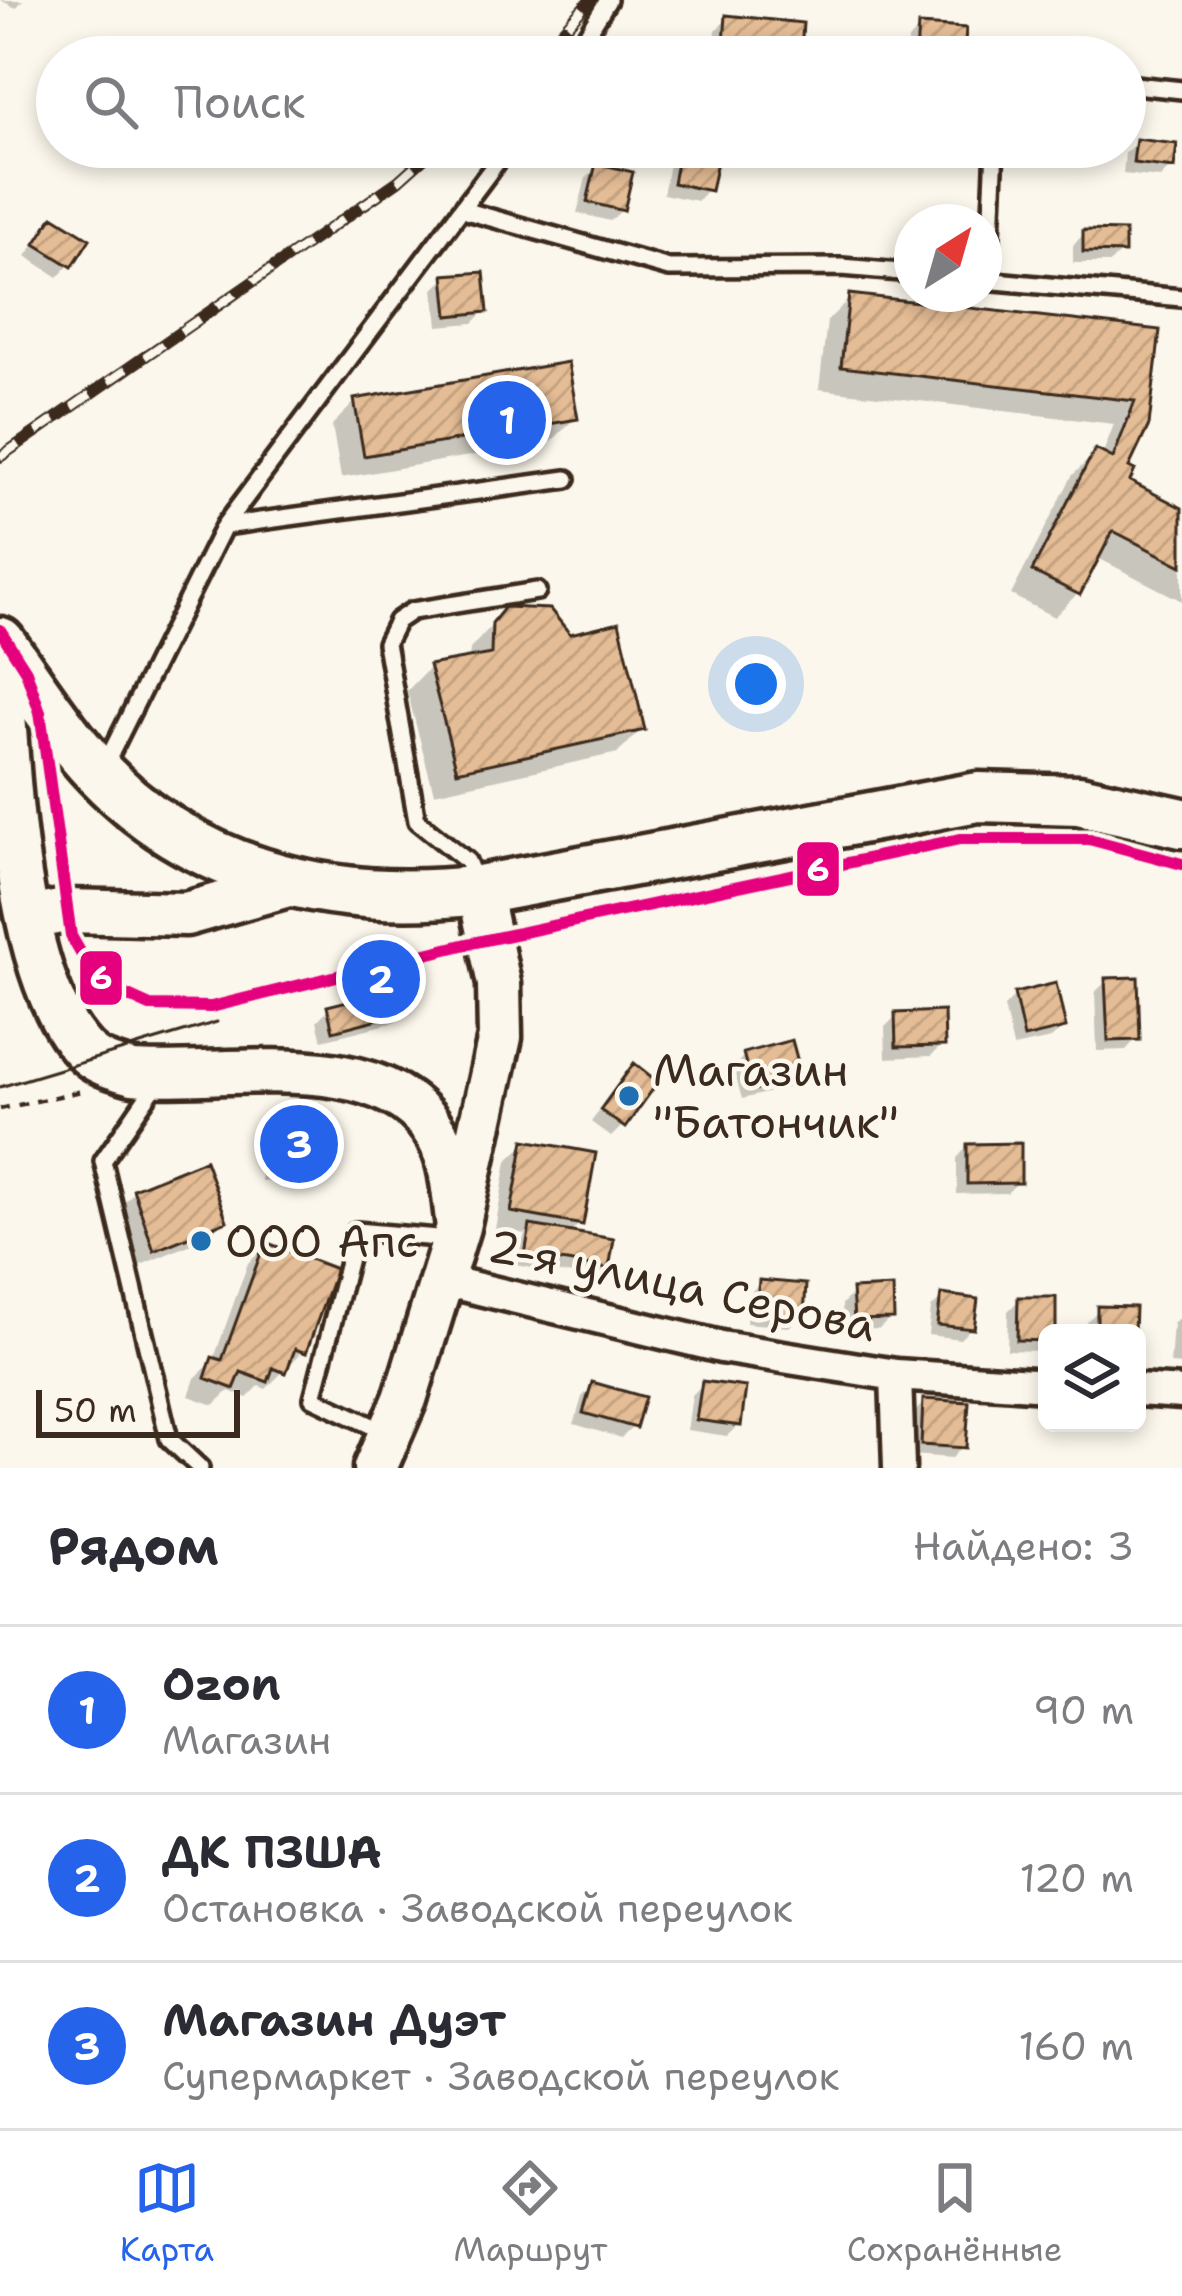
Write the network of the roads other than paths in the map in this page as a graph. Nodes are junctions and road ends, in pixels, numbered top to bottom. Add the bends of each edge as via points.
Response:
1 (608, 0) edge
2 (585, 36) edge
3 (1146, 86) edge
4 (1182, 90) edge
5 (493, 168) edge
6 (994, 168) edge
7 (992, 204) edge
8 (463, 210) junction
9 (894, 271) edge
10 (1002, 281) edge
11 (1182, 298) edge
12 (567, 478) dead end
13 (224, 526) junction
14 (537, 591) dead end
15 (0, 642) edge
16 (0, 660) edge
17 (100, 774) junction
18 (1182, 823) edge
19 (296, 883) junction
20 (479, 890) junction
21 (14, 919) edge
22 (162, 1075) junction
23 (456, 1233) junction
24 (442, 1280) junction
25 (896, 1375) junction
26 (1038, 1384) edge
27 (1146, 1391) edge
28 (1182, 1393) edge
29 (382, 1451) edge
30 (200, 1468) edge
31 (899, 1468) edge

1 - 2 lane
3 - 4 lane
5 - 8 lane
6 - 7 lane
8 - 9 lane via 669,268
8 - 13 lane
10 - 11 lane
12 - 13 lane
13 - 17 lane
14 - 20 lane via 412,611 386,643 417,821 467,861
15 - 17 main road
16 - 21 main road
17 - 19 main road via 188,843 238,868
18 - 20 main road via 1079,800 978,797
19 - 20 main road via 372,897
19 - 21 main road via 186,914 66,911
20 - 23 main road via 500,984 500,1037
21 - 22 main road via 81,1047 105,1065
22 - 23 main road via 338,1075 388,1091 433,1127 450,1166
22 - 30 lane via 103,1160 169,1438
23 - 24 main road
23 - 29 lane via 356,1231 313,1398
24 - 25 street, 2-я улица Серова via 721,1347
24 - 29 main road
25 - 26 street, 2-я улица Серова
25 - 31 street
27 - 28 street

